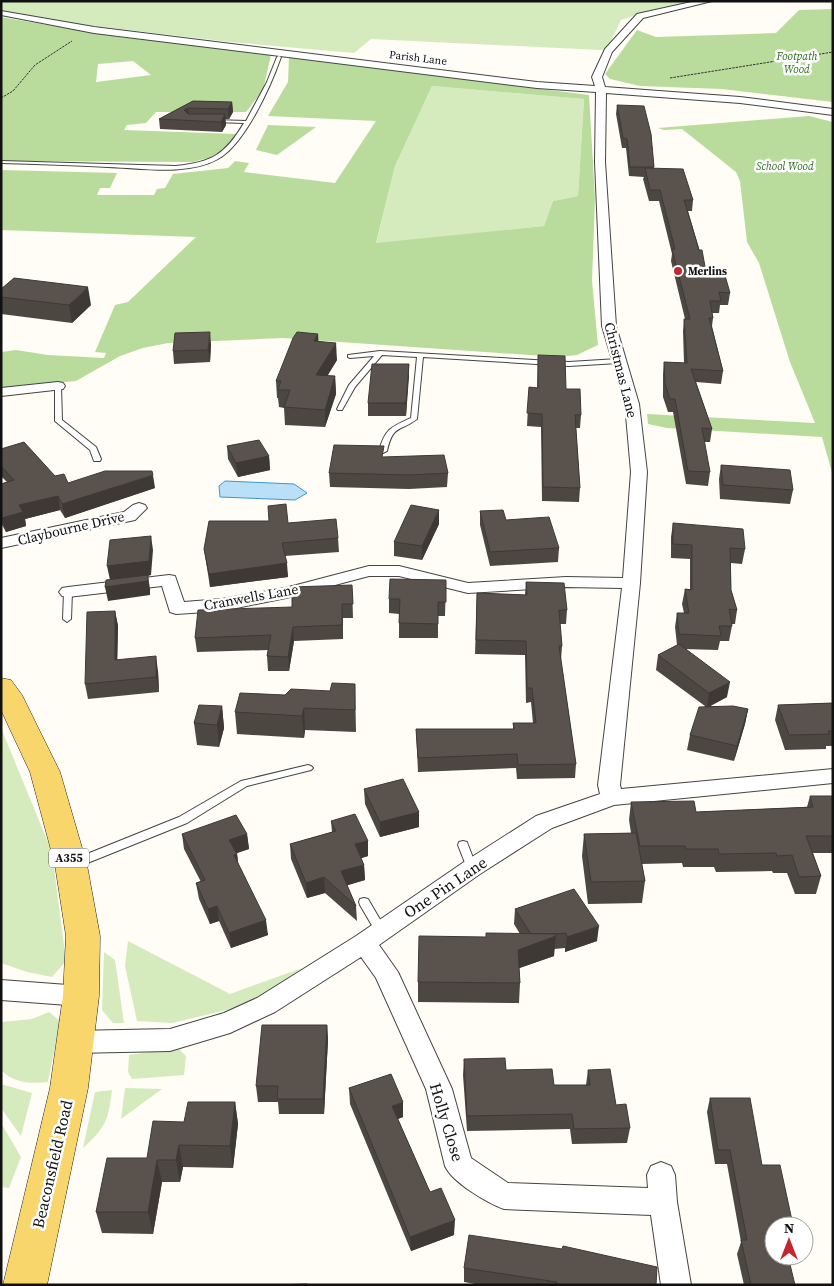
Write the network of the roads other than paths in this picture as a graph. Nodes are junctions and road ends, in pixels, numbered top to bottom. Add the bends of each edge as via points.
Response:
1 (708, 1) edge
2 (1, 13) edge
3 (279, 57) dead end
4 (600, 90) junction
5 (833, 112) edge
6 (208, 121) edge
7 (247, 122) junction
8 (1, 162) edge
9 (380, 353) junction
10 (420, 355) junction
11 (350, 356) dead end
12 (618, 361) junction
13 (58, 386) joint
14 (1, 392) edge
15 (340, 408) dead end
16 (384, 451) edge
17 (97, 460) dead end
18 (139, 508) dead end
19 (1, 544) edge
20 (632, 583) junction
21 (68, 592) joint
22 (67, 619) dead end
23 (1, 687) edge
24 (308, 768) dead end
25 (833, 776) edge
26 (612, 798) junction
27 (463, 845) dead end
28 (71, 865) junction
29 (472, 868) junction
30 (364, 902) dead end
31 (373, 937) junction
32 (1, 990) edge
33 (80, 996) junction
34 (74, 1042) junction
35 (25, 1285) edge
36 (676, 1285) edge

1 - 4 street, Christmas Lane via 640,16 608,51 597,77
2 - 4 street, Parish Lane via 94,30 527,84
3 - 7 lane via 274,74
4 - 5 street, Parish Lane via 740,100
4 - 12 street, Christmas Lane via 600,162 609,326
6 - 7 lane
7 - 8 lane via 227,151 216,159 194,164 166,167
9 - 10 lane
9 - 11 lane
9 - 15 lane via 344,397
10 - 12 lane via 569,364
10 - 16 lane via 414,419 390,430
12 - 20 street, Christmas Lane via 632,404 639,472
13 - 14 street
13 - 17 lane via 59,421 93,449
18 - 19 street, Claybourne Drive via 128,516
20 - 21 street, Cranwells Lane via 566,582 468,588 399,571 369,571 286,593 222,605 176,608 169,580
20 - 26 street, Christmas Lane via 609,785
21 - 22 lane
23 - 28 main road, A355 via 12,702 45,772
24 - 28 lane via 244,783 183,820
25 - 26 street, One Pin Lane
26 - 29 street, One Pin Lane via 544,822
27 - 29 lane
28 - 33 main road, A355 via 83,936
29 - 31 street, One Pin Lane
30 - 31 lane
31 - 34 street, One Pin Lane via 266,1004 230,1022 170,1040
31 - 36 street, Holly Close via 439,1089 459,1166 504,1196 662,1189
32 - 33 street
33 - 34 main road, A355
34 - 35 main road, Beaconsfield Road / A355 via 69,1088

